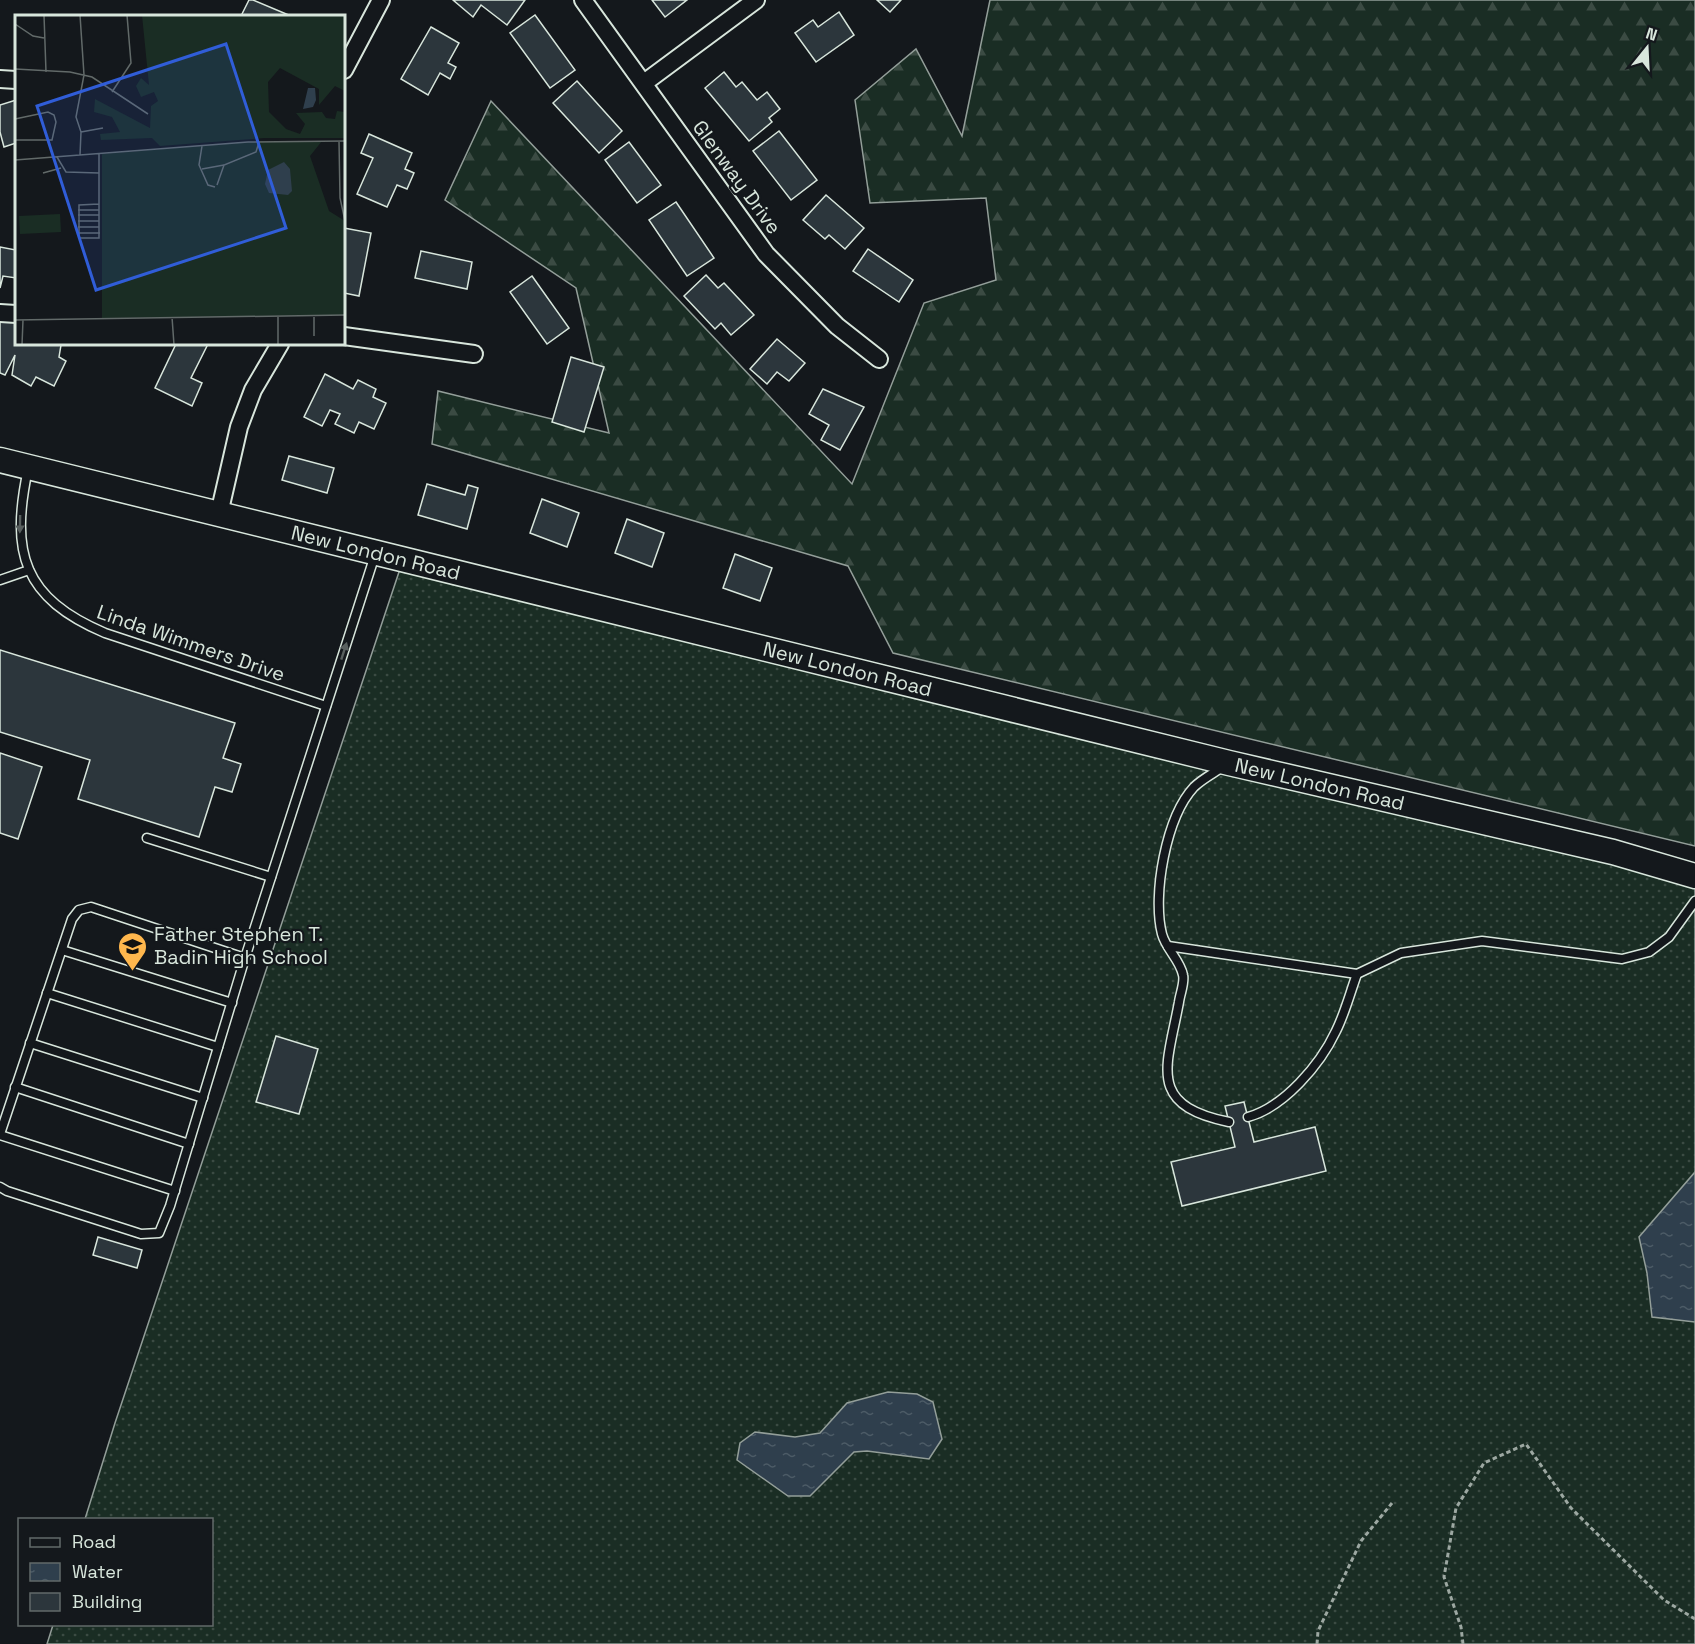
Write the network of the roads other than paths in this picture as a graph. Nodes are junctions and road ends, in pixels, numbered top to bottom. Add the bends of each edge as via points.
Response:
1 (381, 0) edge
2 (583, 0) edge
3 (756, 0) edge
4 (345, 68) edge
5 (0, 79) edge
6 (15, 80) edge
7 (644, 83) junction
8 (0, 313) edge
9 (15, 314) edge
10 (345, 336) edge
11 (279, 345) edge
12 (474, 354) dead end
13 (879, 359) dead end
14 (0, 460) edge
15 (29, 467) junction
16 (219, 514) junction
17 (375, 553) junction
18 (28, 570) junction
19 (0, 580) edge
20 (326, 706) junction
21 (1229, 763) junction
22 (147, 838) dead end
23 (1695, 876) edge
24 (271, 878) junction
25 (1695, 901) edge
26 (1168, 946) junction
27 (62, 950) junction
28 (245, 958) junction
29 (1357, 974) junction
30 (47, 993) junction
31 (232, 1004) junction
32 (30, 1043) junction
33 (218, 1047) junction
34 (15, 1087) junction
35 (203, 1098) junction
36 (1248, 1117) dead end
37 (1229, 1122) dead end
38 (0, 1134) edge
39 (189, 1144) junction
40 (0, 1187) edge
41 (175, 1191) junction

1 - 4 street
2 - 7 street, Glenway Drive
3 - 7 street
5 - 6 street
7 - 13 street, Glenway Drive via 766,254 837,326
8 - 9 street
10 - 12 street
11 - 16 street via 253,390 239,427
14 - 15 street, New London Road
15 - 16 street, New London Road
15 -> 18 lane, Linda Wimmers Drive via 20,505 20,535
16 - 17 street, New London Road
20 -> 17 lane
17 - 21 street, New London Road
18 - 19 lane
18 - 20 lane, Linda Wimmers Drive via 37,587 82,623
20 - 24 lane
21 - 23 street, New London Road via 1549,837
21 - 26 lane via 1195,786 1178,808 1167,846 1158,905 1162,936
22 - 24 lane
24 - 28 lane
25 - 29 lane via 1669,937 1649,952 1622,959 1482,941 1401,953
26 - 29 lane
26 - 37 lane via 1184,976 1165,1074 1171,1094 1202,1116
27 - 28 lane via 72,919 80,910 91,908
27 - 30 lane
27 - 31 lane
28 - 31 lane
29 - 36 lane via 1336,1032 1308,1072 1290,1093 1263,1113
30 - 32 lane
30 - 33 lane
31 - 33 lane
32 - 34 lane
32 - 35 lane
33 - 35 lane
34 - 38 lane
34 - 39 lane
35 - 39 lane
38 - 41 lane
39 - 41 lane
40 - 41 lane via 141,1234 159,1233

